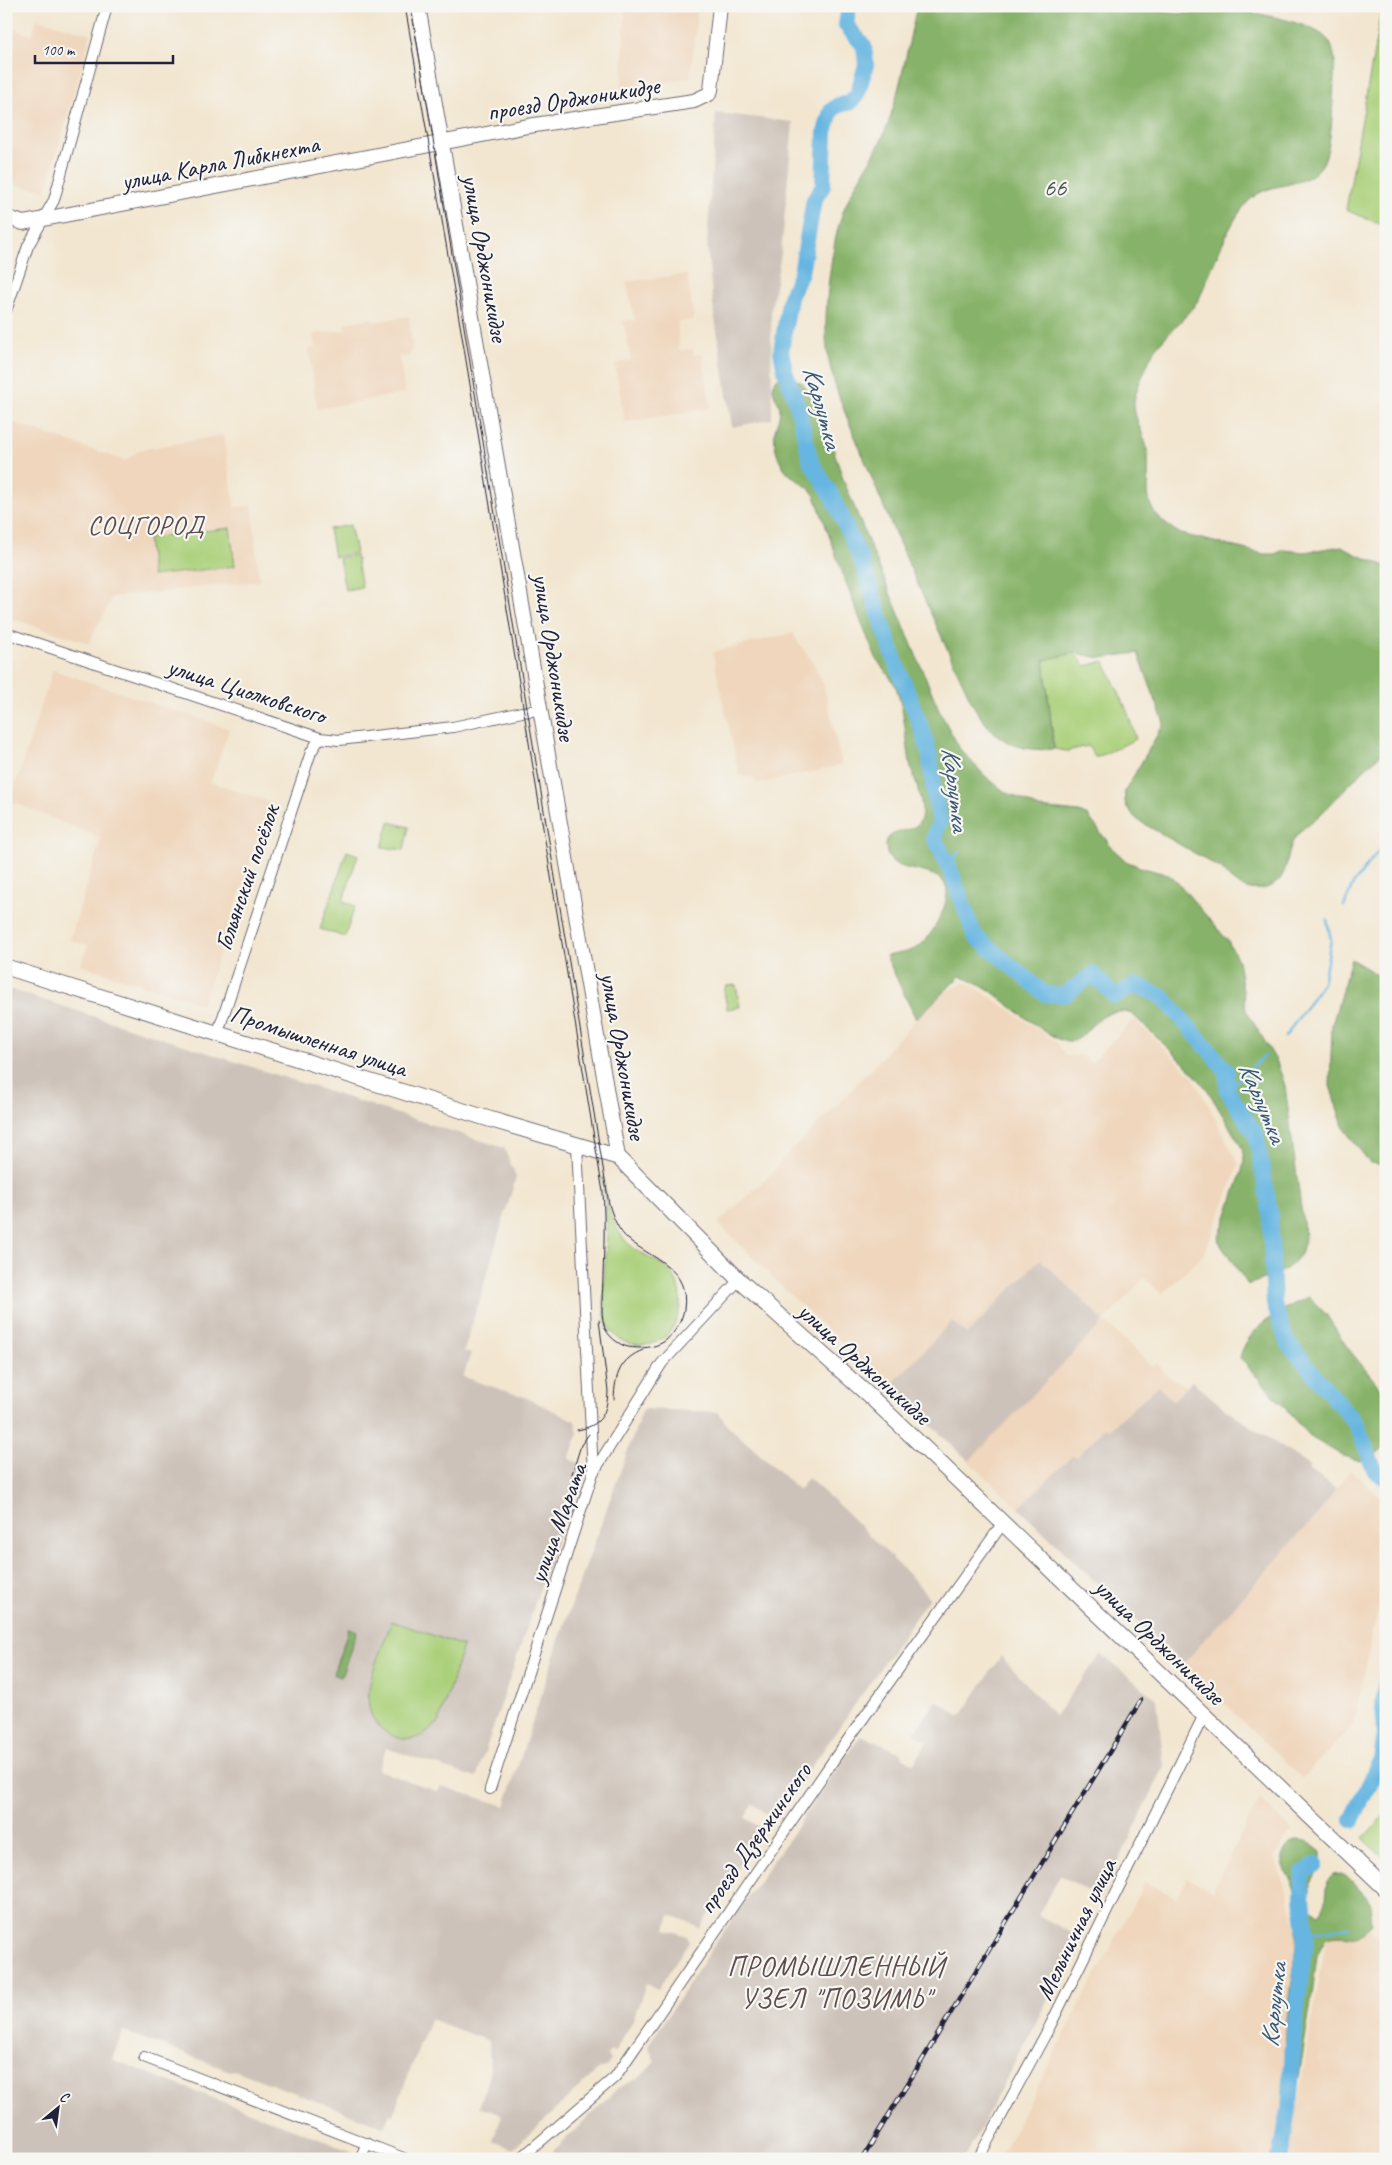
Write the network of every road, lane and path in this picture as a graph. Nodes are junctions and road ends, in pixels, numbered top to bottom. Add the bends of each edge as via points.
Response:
1 (107, 6) edge
2 (418, 6) edge
3 (720, 6) edge
4 (442, 143) junction
5 (6, 217) edge
6 (43, 219) junction
7 (6, 311) edge
8 (6, 633) edge
9 (539, 710) junction
10 (320, 738) junction
11 (6, 966) edge
12 (218, 1032) junction
13 (577, 1144) junction
14 (618, 1157) junction
15 (739, 1280) junction
16 (593, 1473) junction
17 (1003, 1523) junction
18 (1204, 1715) junction
19 (490, 1789) dead end
20 (1386, 1889) edge
21 (144, 2057) dead end
22 (367, 2143) junction
23 (360, 2159) edge
24 (406, 2159) edge
25 (520, 2159) edge
26 (978, 2159) edge

1 - 6 street via 54,200
2 - 4 main road, улица Орджоникидзе
3 - 4 main road, проезд Орджоникидзе via 709,94 694,101 528,126
4 - 6 main road, улица Карла Либкнехта
4 - 9 main road, улица Орджоникидзе
5 - 6 main road, улица Карла Либкнехта via 23,223
6 - 7 street via 28,246
8 - 10 street, улица Циолковского
9 - 10 street, улица Циолковского via 453,727 339,740
9 - 14 main road, улица Орджоникидзе
10 - 12 street, Гольянский посёлок via 311,752
11 - 12 main road, Промышленная улица
12 - 13 main road, Промышленная улица
13 - 14 main road, Промышленная улица
13 - 16 street
14 - 15 main road, улица Орджоникидзе
15 - 16 street, улица Марата via 662,1363
15 - 17 main road, улица Орджоникидзе via 874,1400
16 - 19 street, улица Марата
17 - 18 main road, улица Орджоникидзе
17 - 25 street, проезд Дзержинского via 837,1754 615,2077
18 - 20 main road, улица Орджоникидзе
18 - 26 street, Мельничная улица via 1050,2026
21 - 22 street
22 - 23 street
22 - 24 street

